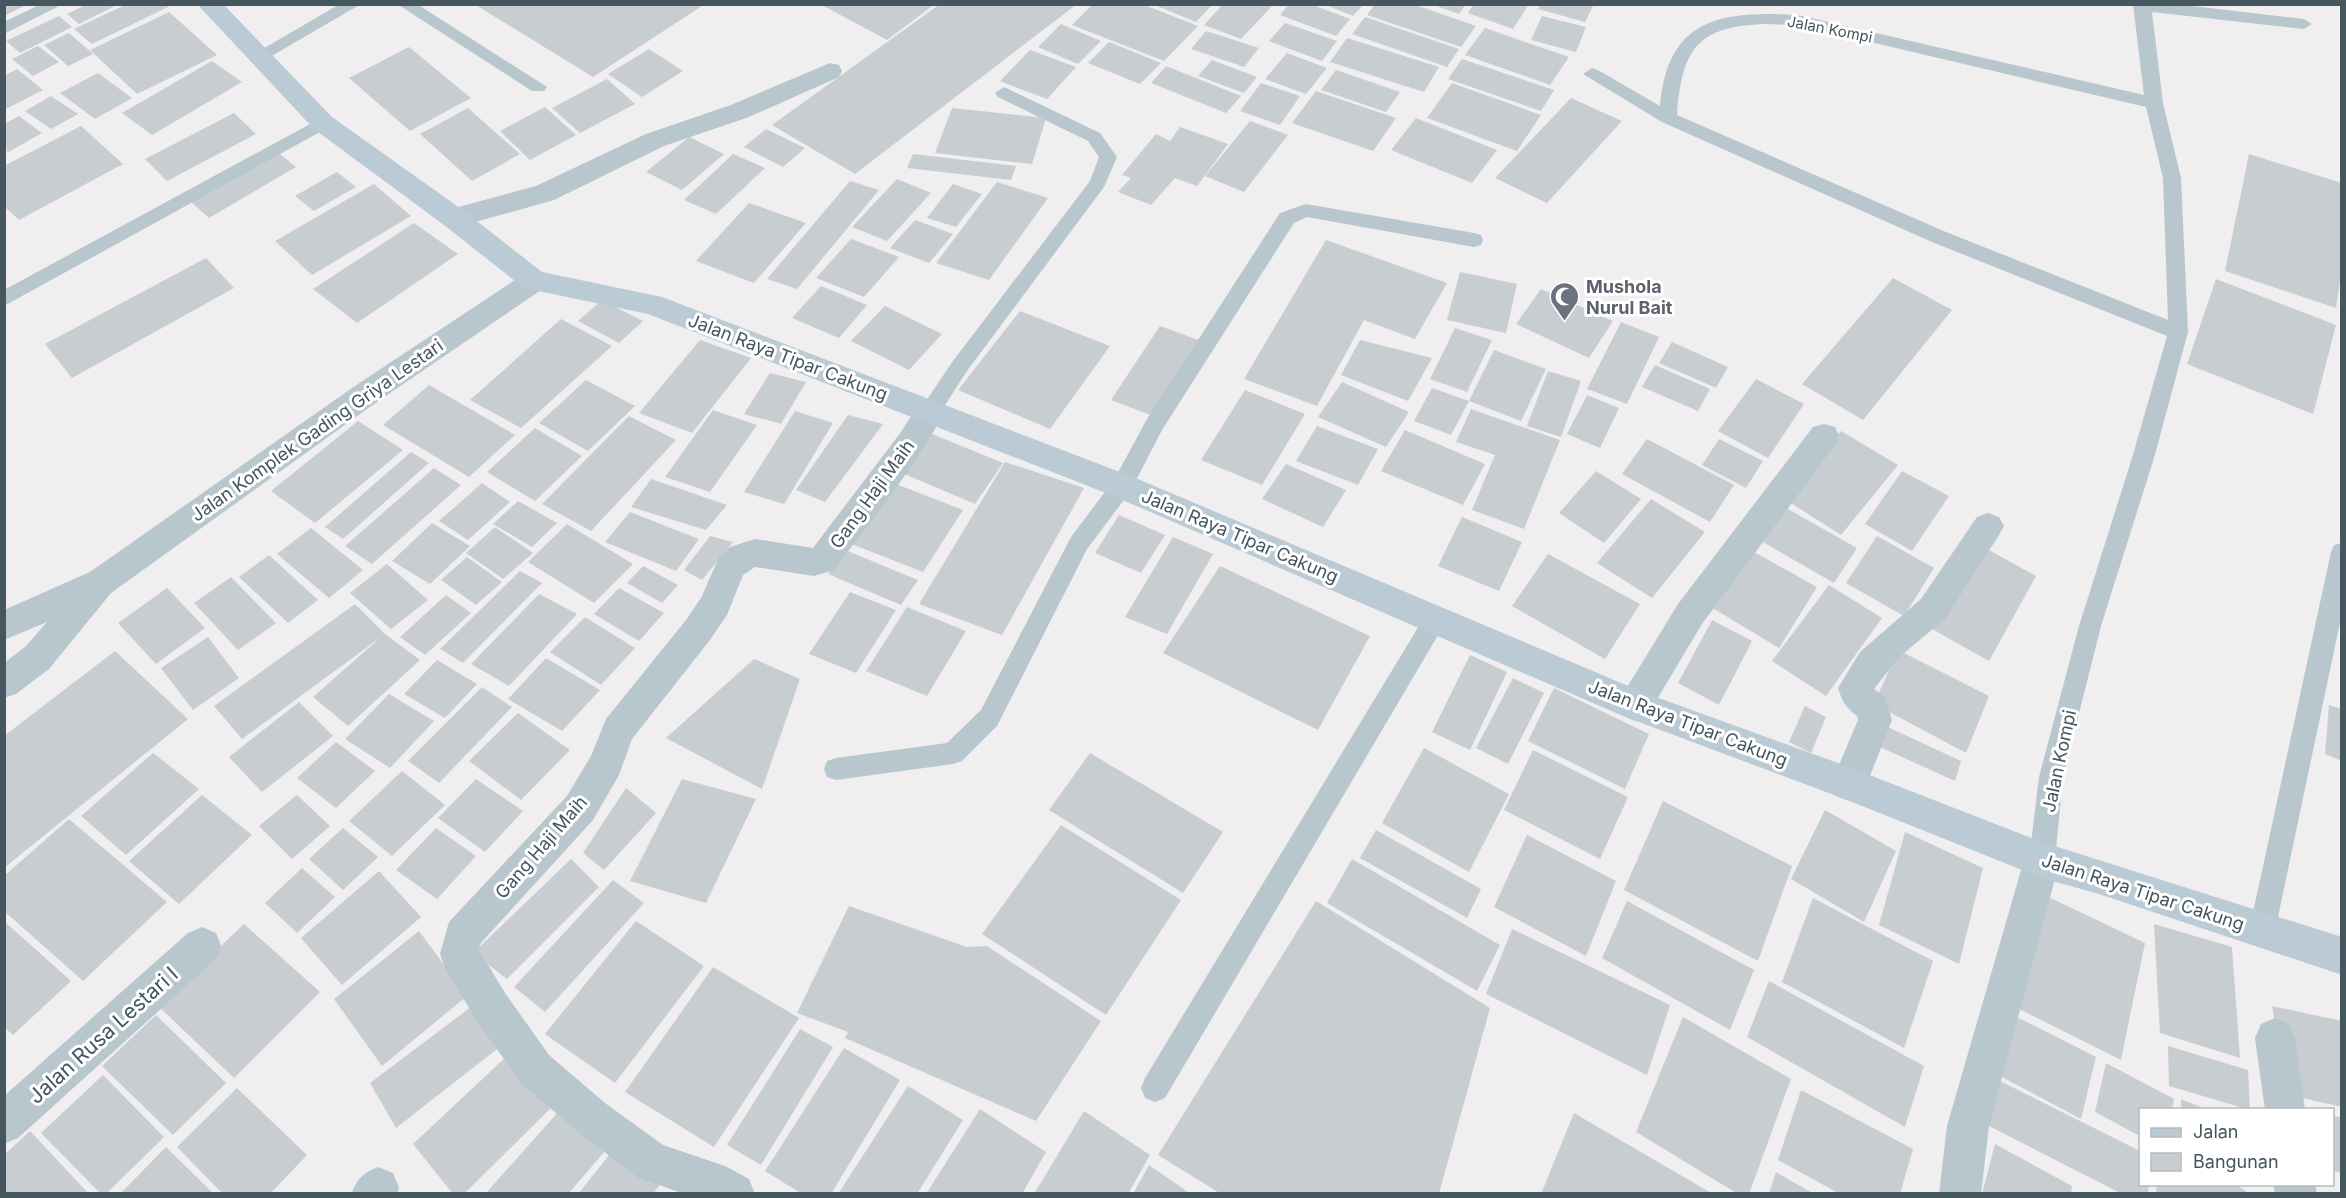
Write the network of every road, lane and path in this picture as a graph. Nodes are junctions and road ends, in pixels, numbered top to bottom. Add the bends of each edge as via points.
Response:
1 (55, 4) edge
2 (209, 4) edge
3 (353, 4) edge
4 (405, 4) edge
5 (2142, 5) edge
6 (2304, 24) dead end
7 (4, 29) edge
8 (257, 57) junction
9 (830, 71) dead end
10 (1592, 74) dead end
11 (538, 87) dead end
12 (1004, 93) dead end
13 (2154, 103) junction
14 (1668, 118) junction
15 (323, 123) junction
16 (454, 218) junction
17 (1474, 240) dead end
18 (534, 281) junction
19 (4, 299) edge
20 (2178, 332) junction
21 (929, 413) junction
22 (1824, 436) dead end
23 (1122, 486) junction
24 (1988, 526) dead end
25 (2342, 552) edge
26 (102, 582) junction
27 (1436, 618) junction
28 (4, 626) edge
29 (2334, 636) edge
30 (4, 683) edge
31 (1635, 705) junction
32 (836, 769) dead end
33 (1849, 784) junction
34 (2042, 861) junction
35 (2262, 931) junction
36 (202, 946) dead end
37 (2342, 956) edge
38 (2275, 1038) dead end
39 (1155, 1088) dead end
40 (2285, 1108) edge
41 (4, 1124) edge
42 (734, 1194) edge
43 (1960, 1194) edge

1 - 7 lane
2 - 8 street, Jalan Raya Tipar Cakung
3 - 8 lane
4 - 11 lane
5 - 6 lane
5 - 13 lane
8 - 15 street, Jalan Raya Tipar Cakung
9 - 16 street via 740,111 655,140 545,193
10 - 14 lane
12 - 21 lane via 1094,137 1107,157 1098,183
13 - 14 lane, Jalan Kompi via 1798,20 1753,18 1717,25 1681,54 1672,78
13 - 20 lane, Jalan Kompi via 2172,178
14 - 20 lane via 1939,237
15 - 16 street, Jalan Raya Tipar Cakung
15 - 19 lane
16 - 18 street, Jalan Raya Tipar Cakung
17 - 23 lane via 1306,210 1287,218 1154,425
18 - 21 street, Jalan Raya Tipar Cakung via 652,304
18 - 26 street, Jalan Komplek Gading Griya Lestari via 363,396
20 - 34 lane, Jalan Kompi via 2090,626 2054,765
21 - 23 street, Jalan Raya Tipar Cakung
21 - 42 street, Gang Haji Maih via 824,560 755,553 741,557 730,567 715,605 698,630 618,730 606,763 580,808 462,935 459,954 535,1069 651,1162 710,1181
22 - 31 street via 1690,614
23 - 27 street, Jalan Raya Tipar Cakung
23 - 32 lane via 1079,543 989,718 953,753
24 - 33 street via 1933,609 1886,648 1856,688 1858,697 1873,708 1875,720
25 - 29 lane
26 - 28 street, Jalan Komplek Gading Griya Lestari
26 - 30 street, Jalan Komplek Gading Griya Lestari via 37,658
27 - 31 street, Jalan Raya Tipar Cakung
27 - 39 lane
29 - 35 lane
31 - 33 street, Jalan Raya Tipar Cakung
33 - 34 street, Jalan Raya Tipar Cakung
34 - 35 street, Jalan Raya Tipar Cakung
34 - 43 street, Jalan Kompi via 1968,1126
35 - 37 street, Jalan Raya Tipar Cakung
36 - 41 street, Jalan Rusa Lestari I
38 - 40 street

